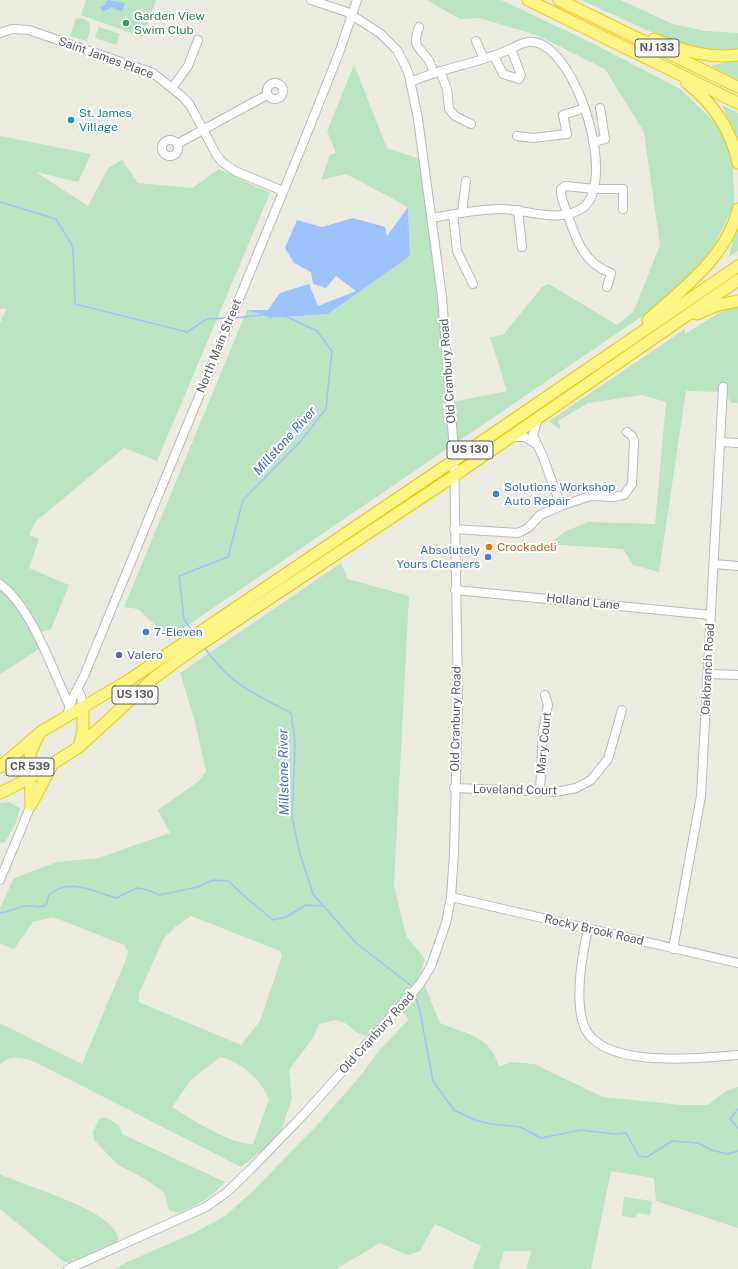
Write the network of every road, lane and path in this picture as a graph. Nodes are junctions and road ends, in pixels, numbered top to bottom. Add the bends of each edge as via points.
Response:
1 (311, 0) edge
2 (357, 0) edge
3 (528, 0) edge
4 (559, 0) edge
5 (577, 8) junction
6 (352, 15) junction
7 (419, 27) dead end
8 (0, 33) edge
9 (198, 40) dead end
10 (476, 41) dead end
11 (511, 49) junction
12 (738, 55) edge
13 (494, 56) junction
14 (484, 60) junction
15 (436, 72) junction
16 (674, 72) junction
17 (411, 82) junction
18 (738, 87) edge
19 (172, 88) junction
20 (267, 95) dead end
21 (738, 102) edge
22 (585, 108) junction
23 (600, 108) dead end
24 (471, 124) dead end
25 (203, 130) junction
26 (517, 136) dead end
27 (593, 142) junction
28 (177, 144) dead end
29 (738, 163) edge
30 (466, 181) dead end
31 (595, 189) junction
32 (284, 191) junction
33 (623, 209) dead end
34 (738, 209) edge
35 (518, 210) junction
36 (462, 213) junction
37 (453, 214) junction
38 (568, 214) junction
39 (432, 218) junction
40 (522, 247) dead end
41 (738, 266) edge
42 (738, 280) edge
43 (473, 284) dead end
44 (607, 287) dead end
45 (738, 301) edge
46 (669, 327) junction
47 (614, 351) junction
48 (724, 387) dead end
49 (538, 417) junction
50 (627, 432) dead end
51 (508, 438) junction
52 (721, 442) junction
53 (738, 443) edge
54 (536, 445) junction
55 (454, 461) junction
56 (454, 476) junction
57 (561, 506) junction
58 (454, 529) junction
59 (714, 564) junction
60 (738, 566) edge
61 (0, 584) edge
62 (456, 590) junction
63 (711, 615) junction
64 (204, 636) junction
65 (192, 643) junction
66 (708, 674) junction
67 (738, 675) edge
68 (61, 688) junction
69 (78, 691) junction
70 (545, 695) dead end
71 (83, 707) junction
72 (68, 710) junction
73 (622, 710) dead end
74 (83, 721) junction
75 (42, 731) junction
76 (79, 747) junction
77 (30, 753) junction
78 (0, 767) edge
79 (48, 767) junction
80 (30, 778) junction
81 (12, 788) junction
82 (454, 788) junction
83 (540, 791) junction
84 (0, 793) edge
85 (31, 800) junction
86 (0, 880) edge
87 (451, 897) junction
88 (588, 929) junction
89 (674, 949) junction
90 (738, 964) edge
91 (738, 1055) edge
92 (68, 1269) edge

1 - 6 street, Old Cranbury Road
2 - 6 street, North Main Street
3 - 16 highway, NJ 133
4 - 5 highway, NJ 133
5 - 12 highway via 688,52 714,56
5 - 18 highway, NJ 133
6 - 17 street, Old Cranbury Road via 381,34 397,50 406,65
6 - 32 street, North Main Street
7 - 15 street via 416,44
8 - 19 street, Saint James Place via 12,29 29,30 148,70
9 - 19 street via 188,66
10 - 14 street
11 - 13 street
11 - 13 street via 521,75 519,79 503,74
11 - 22 street via 534,42 554,54 575,83
13 - 14 street
14 - 15 street
15 - 17 street
15 - 24 street via 447,89 449,109 455,116
16 - 21 highway, NJ 133
16 - 29 highway via 718,114 732,141
17 - 39 street, Old Cranbury Road
19 - 25 street, Saint James Place via 190,105
20 - 25 street
22 - 26 street via 563,115 567,134 533,138
22 - 27 street
23 - 27 street via 605,139
25 - 28 street
25 - 32 street, Saint James Place via 216,154 228,167
27 - 31 street via 597,159
30 - 36 street
31 - 33 street via 622,189
31 - 38 street via 587,204
31 - 38 street via 563,187 560,192
32 - 69 street, North Main Street
34 - 47 highway via 727,237 706,266
35 - 36 street via 487,209
35 - 38 street
35 - 40 street
36 - 37 street
37 - 39 street
37 - 43 street via 457,251
38 - 44 street via 582,252 594,264 610,273
39 - 55 street, Old Cranbury Road via 442,297
41 - 47 highway, US 130
42 - 46 highway, US 130
45 - 46 highway via 718,305
46 - 49 highway, US 130
47 - 55 highway, US 130
48 - 52 street, Oakbranch Road
49 - 51 highway, US 130
49 - 54 street via 533,435
50 - 57 street via 634,441 632,484 627,492 619,496 590,496
51 - 54 street via 525,437
51 - 56 highway, US 130
52 - 53 street
52 - 59 street, Oakbranch Road
54 - 57 street
55 - 56 street, Old Cranbury Road
55 - 64 highway, US 130
56 - 58 street, Old Cranbury Road
56 - 64 highway, US 130
57 - 58 street via 540,515 528,528 518,533
58 - 62 street, Old Cranbury Road
59 - 60 street
59 - 63 street, Oakbranch Road
61 - 68 street via 17,602 27,618
62 - 63 street, Holland Lane
62 - 82 street, Old Cranbury Road via 458,699
63 - 66 street, Oakbranch Road
64 - 65 highway, US 130
65 - 71 highway, US 130
65 - 76 highway, US 130
66 - 67 street
66 - 89 street, Oakbranch Road via 701,796
68 - 69 street
68 - 72 street
69 - 71 street
69 - 72 street, North Main Street
70 - 83 street, Mary Court via 548,705 543,731
71 - 72 highway, US 130
71 - 74 highway
72 - 74 highway
72 - 75 highway, US 130
73 - 83 street, Loveland Court via 608,759 591,780 565,791
74 - 76 highway
75 - 77 highway, CR 539
75 - 78 highway, US 130
76 - 79 highway, US 130
77 - 79 highway via 33,763
77 - 80 highway, CR 539
79 - 80 highway, US 130
79 - 85 highway, CR 539
80 - 81 highway, US 130
80 - 85 highway, CR 539
81 - 84 highway, US 130
81 - 85 highway via 26,789
82 - 83 street, Loveland Court
82 - 87 street, Old Cranbury Road
85 - 86 street, CR 539
87 - 88 street, Rocky Brook Road
87 - 92 street, Old Cranbury Road via 441,937 427,974 420,984 306,1112 228,1192 206,1207
88 - 89 street, Rocky Brook Road
88 - 91 street via 581,969 581,1003 584,1025 597,1044 610,1050 657,1058 689,1059
89 - 90 street, Rocky Brook Road

